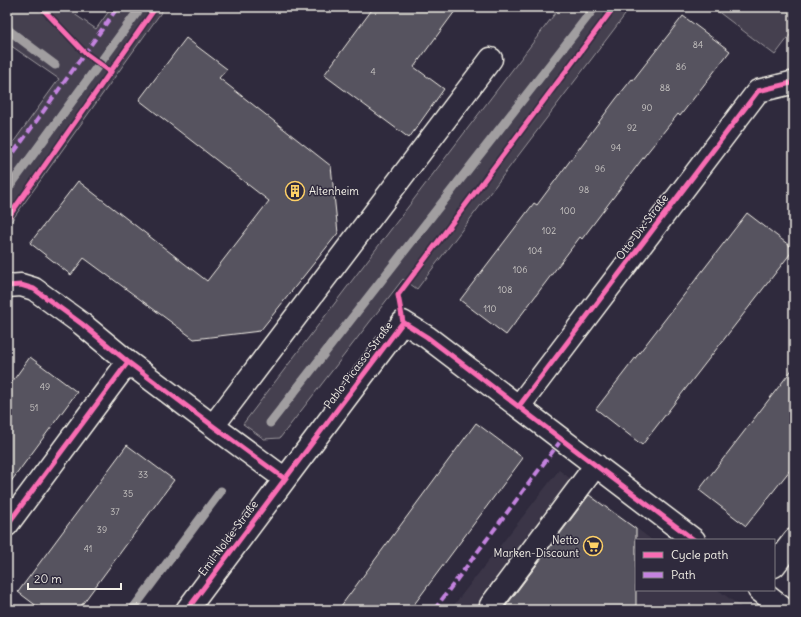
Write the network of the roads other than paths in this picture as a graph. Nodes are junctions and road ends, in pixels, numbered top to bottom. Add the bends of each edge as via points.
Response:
1 (492, 59) dead end
2 (794, 85) edge
3 (7, 286) edge
4 (128, 362) junction
5 (518, 406) junction
6 (213, 426) junction
7 (596, 465) junction
8 (285, 479) junction
9 (7, 525) edge
10 (693, 539) edge
11 (794, 540) edge
12 (775, 565) edge
13 (761, 591) edge
14 (491, 605) dead end
15 (187, 610) edge
16 (785, 610) edge

1 - 6 street
2 - 5 street, Otto-Dix-Straße via 791,83 758,91
3 - 4 street via 21,285 34,289
4 - 6 street
4 - 9 street
5 - 7 street, Pablo-Picasso-Straße
5 - 8 street, Pablo-Picasso-Straße via 427,337 403,322
6 - 8 street
7 - 10 street, Pablo-Picasso-Straße
7 - 14 street
8 - 15 street, Emil-Nolde-Straße
11 - 12 street
13 - 16 street

